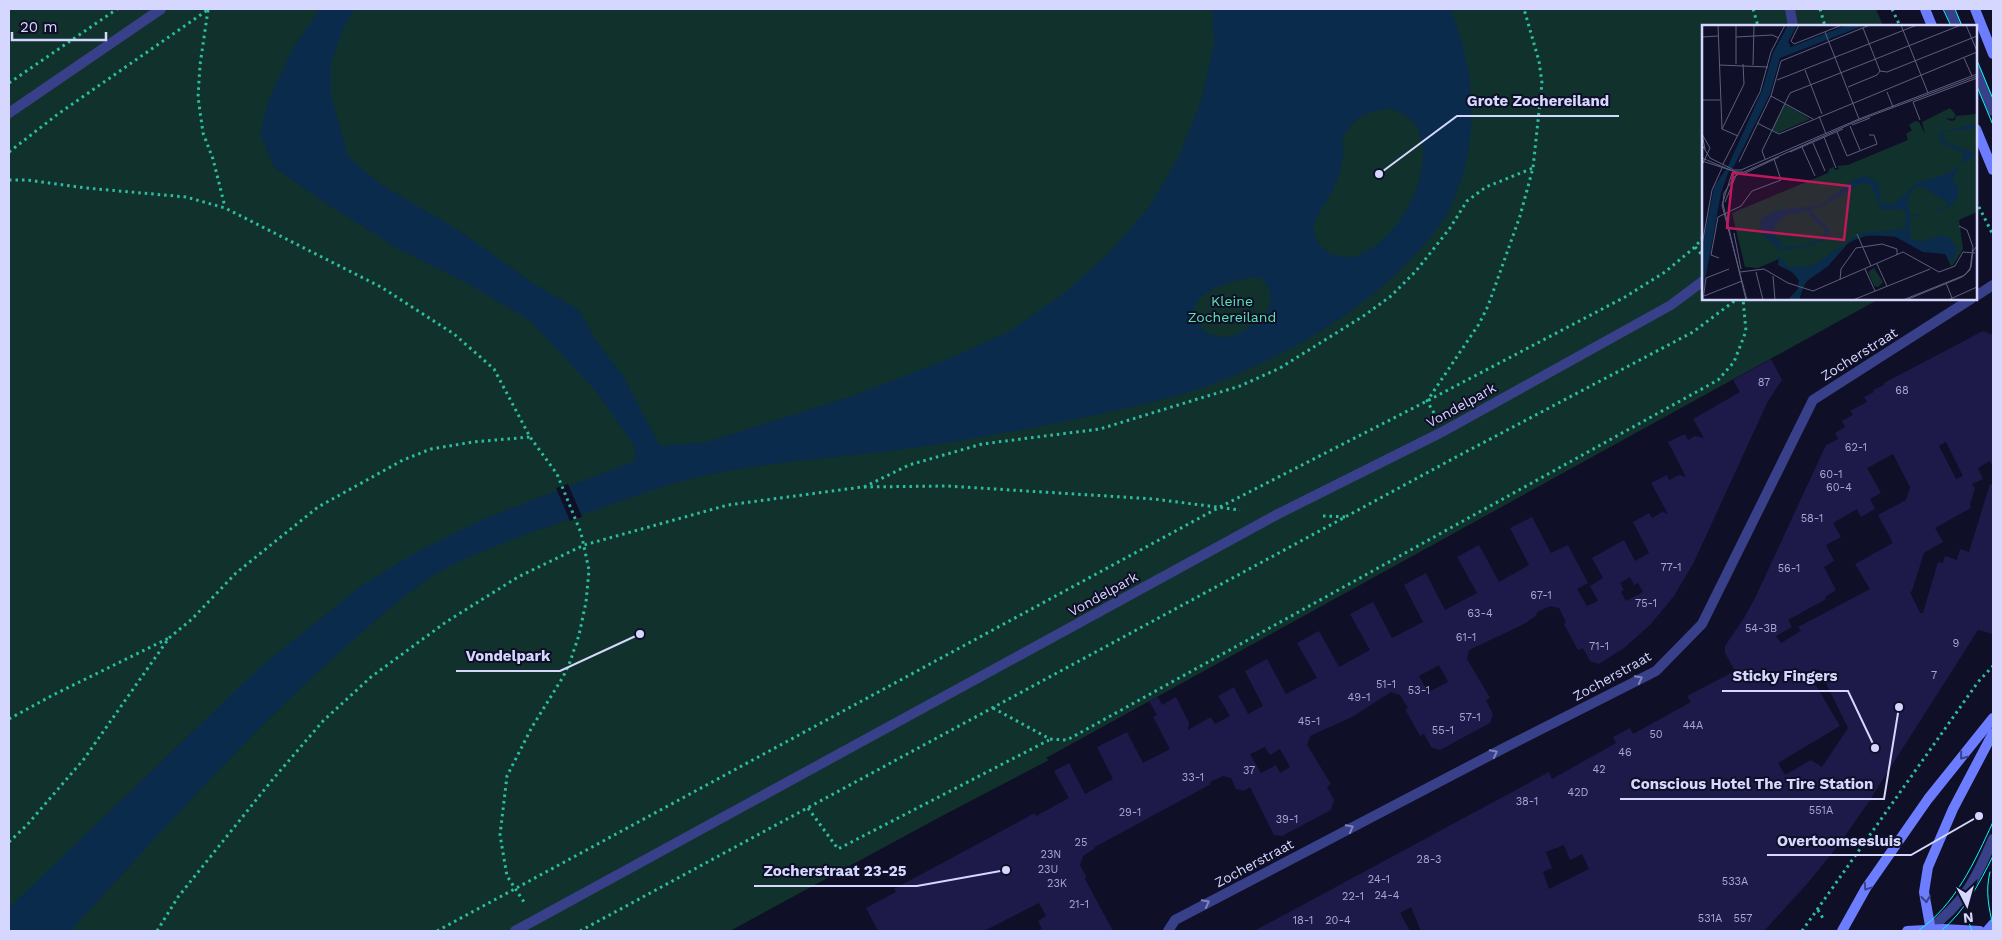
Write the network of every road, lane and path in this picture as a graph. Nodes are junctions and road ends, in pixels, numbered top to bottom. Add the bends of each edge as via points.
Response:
1 (117, 9) edge
2 (161, 9) edge
3 (209, 9) edge
4 (1524, 9) edge
5 (1753, 9) edge
6 (1790, 9) edge
7 (1820, 9) edge
8 (1892, 9) edge
9 (1924, 9) edge
10 (1949, 9) edge
11 (1975, 9) edge
12 (1758, 25) edge
13 (1793, 25) edge
14 (1826, 25) edge
15 (1900, 25) edge
16 (1932, 25) edge
17 (1957, 25) edge
18 (1993, 54) edge
19 (1977, 72) edge
20 (9, 84) edge
21 (1993, 111) edge
22 (9, 113) edge
23 (1977, 131) edge
24 (9, 152) edge
25 (1533, 168) junction
26 (1993, 170) edge
27 (9, 180) edge
28 (1977, 203) edge
29 (225, 208) junction
30 (1993, 235) edge
31 (1702, 238) edge
32 (1695, 247) junction
33 (1702, 255) edge
34 (1702, 282) edge
35 (1993, 285) edge
36 (1977, 295) edge
37 (1736, 300) edge
38 (1743, 300) edge
39 (1970, 300) edge
40 (1427, 401) junction
41 (530, 436) junction
42 (862, 488) junction
43 (1218, 508) junction
44 (1278, 514) junction
45 (1318, 516) dead end
46 (1348, 518) junction
47 (584, 544) junction
48 (169, 638) junction
49 (1993, 666) edge
50 (993, 708) junction
51 (1993, 718) edge
52 (9, 719) edge
53 (1993, 733) edge
54 (1050, 739) junction
55 (808, 808) junction
56 (1993, 839) edge
57 (9, 842) edge
58 (515, 890) junction
59 (536, 921) junction
60 (1993, 924) edge
61 (157, 931) edge
62 (437, 931) edge
63 (515, 931) edge
64 (580, 931) edge
65 (1168, 931) edge
66 (1802, 931) edge
67 (1842, 931) edge
68 (1907, 931) edge
69 (1929, 931) edge
70 (1980, 931) edge
71 (1987, 931) edge

1 - 20 path
2 - 22 street
3 - 24 path
3 - 29 path via 198,97 203,133
4 - 25 path via 1539,60 1542,83
5 - 12 path
6 - 13 street
7 - 14 path
8 - 15 path
9 - 16 main road
10 - 17 street
11 - 18 main road
19 - 21 street
23 - 26 main road
25 - 40 path via 1520,216 1488,306
25 - 42 path via 1486,187 1467,201 1416,271 1391,296 1280,368 1240,386 1100,429 982,444 909,465
27 - 29 path via 186,197
28 - 30 path
29 - 41 path via 381,288 454,334 494,369
31 - 32 path
32 - 33 path
32 - 40 path via 1665,272 1625,297
34 - 44 street, Vondelpark via 1671,305 1444,431
35 - 36 street
37 - 46 path via 1693,332
38 - 54 path via 1746,331 1734,362 1718,380 1067,740
65 -> 39 street, Zocherstraat via 1175,920 1184,915 1656,671 1702,624 1813,400
40 - 43 path
41 - 47 path via 556,474
41 - 48 path via 430,449 355,486 318,507 282,535 236,573
42 - 43 path via 957,487 1154,499
42 - 47 path via 728,505
43 - 44 path
43 - 58 path
44 - 59 street, Vondelpark
45 - 46 path
46 - 50 path
47 - 58 path via 589,570 579,635 563,677 507,776 500,836 507,876
47 - 61 path via 518,577 446,622 371,678 323,722 274,779 178,897
48 - 52 path
48 - 57 path via 84,759
49 - 66 path via 1978,682
50 - 54 path
50 - 55 path
51 -> 67 main road via 1928,798 1866,888
53 -> 69 main road via 1953,809 1928,867 1924,892
54 - 55 path via 838,849
55 - 64 path
56 - 69 street via 1966,895
58 - 59 path
58 - 62 path
59 - 63 street, Vondelpark
60 - 71 main road
68 - 69 main road
69 - 70 main road

